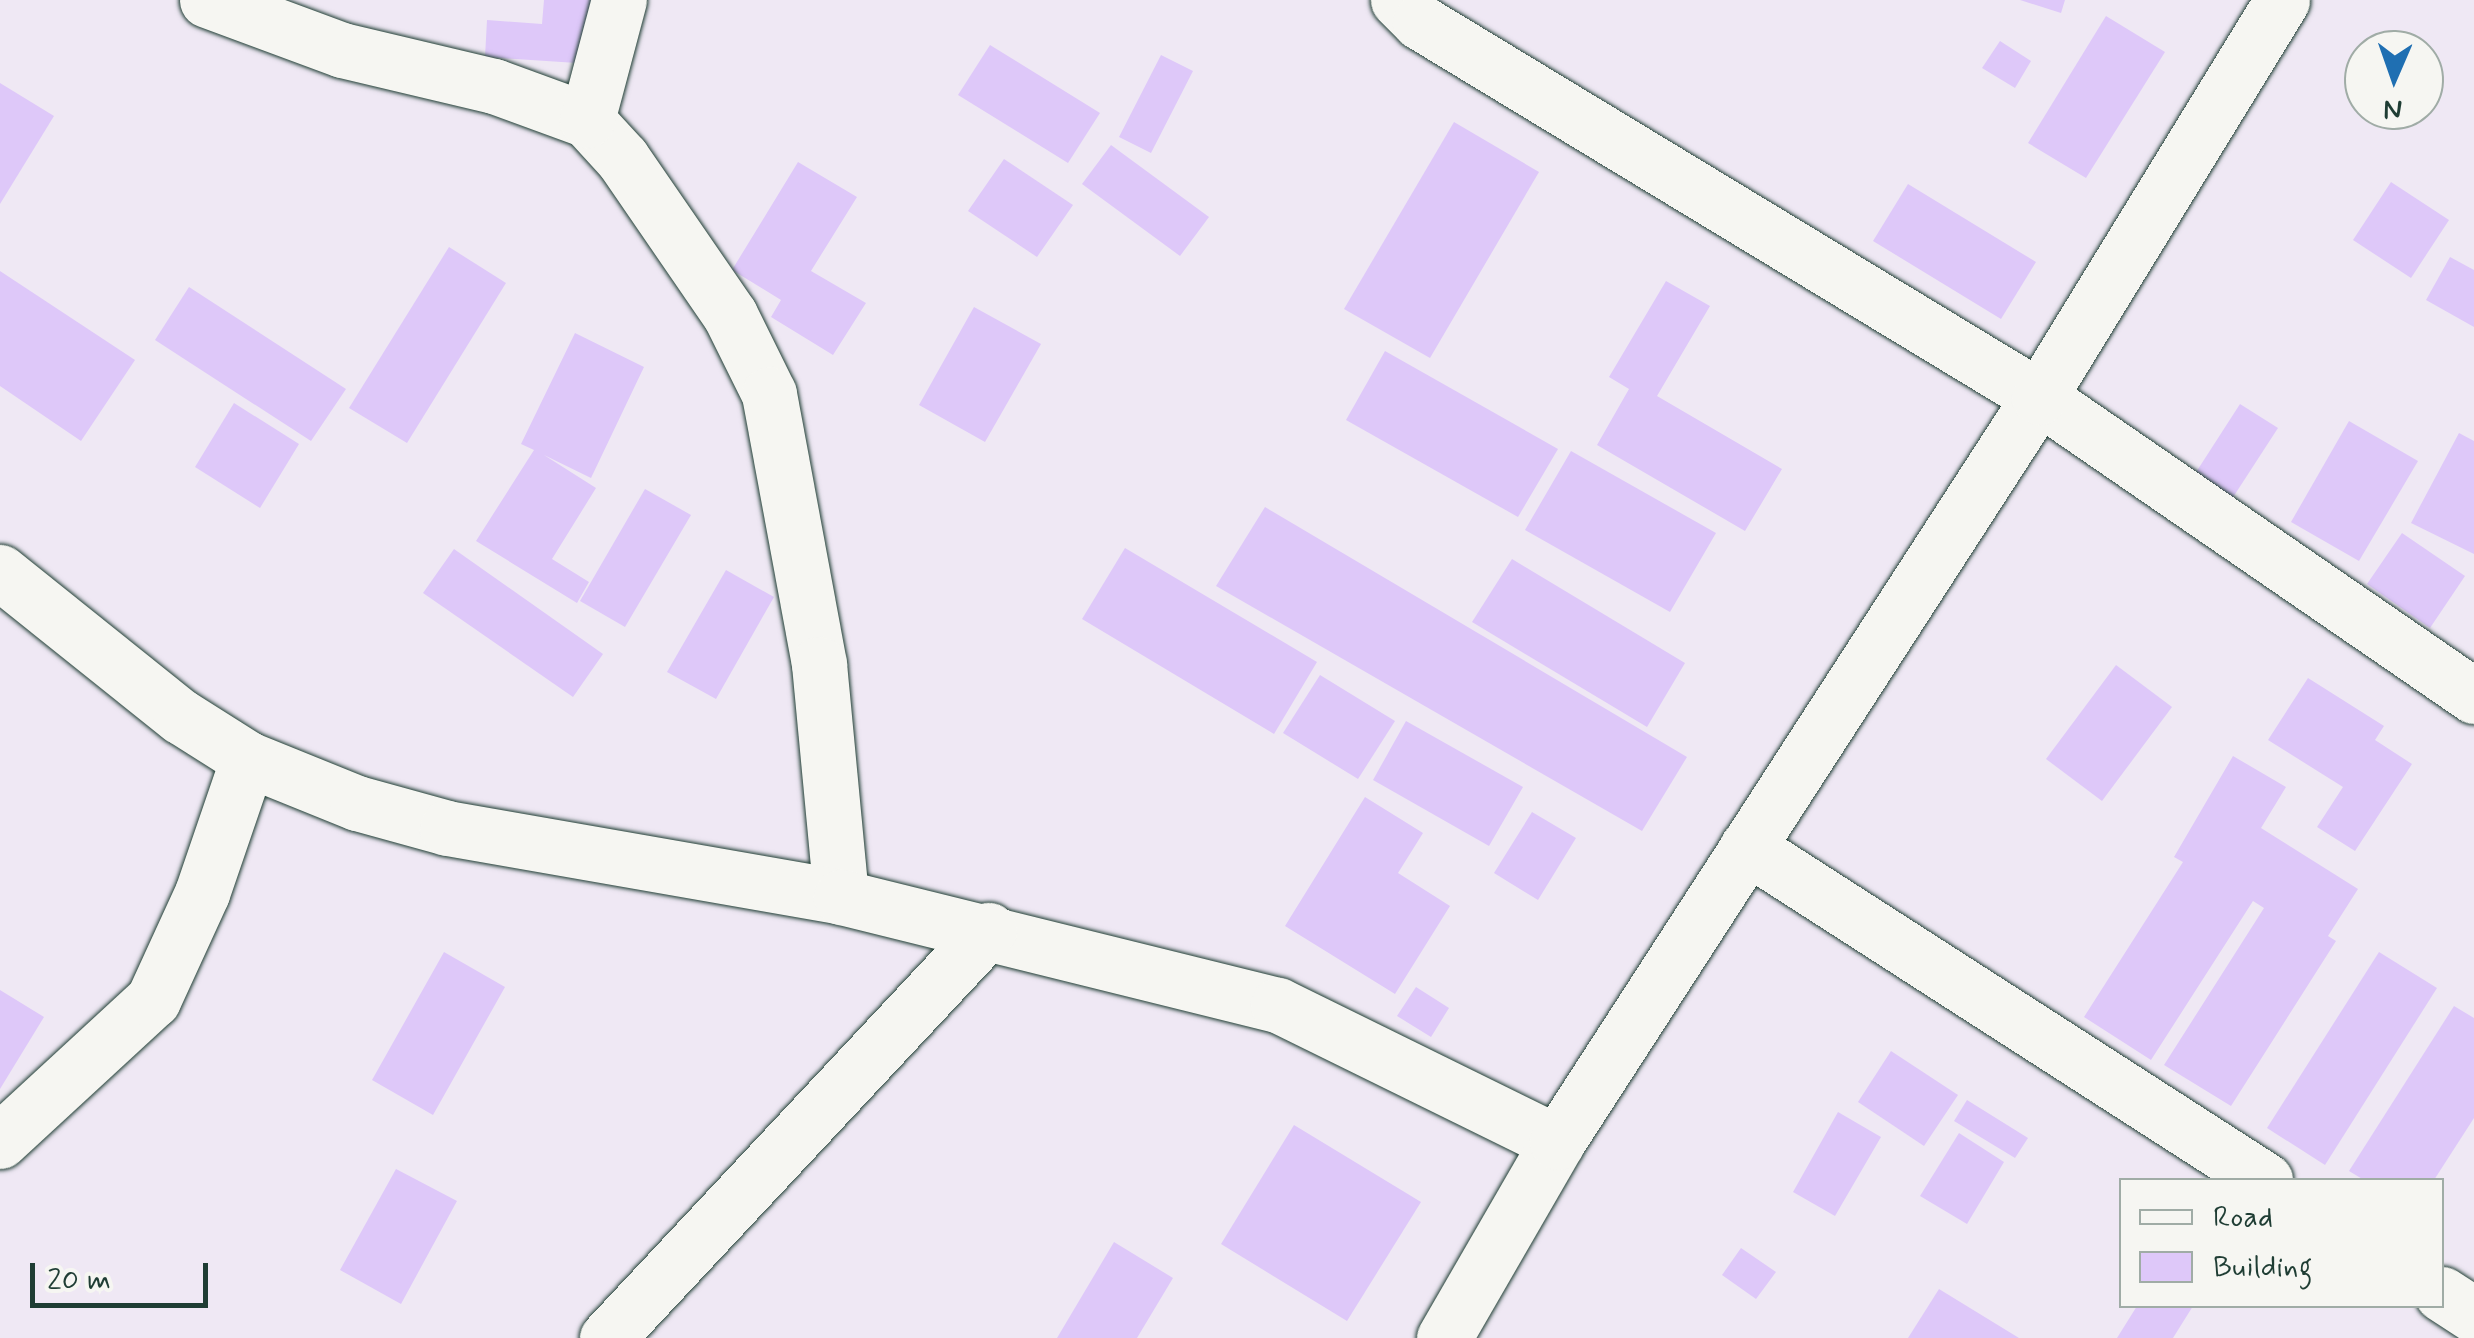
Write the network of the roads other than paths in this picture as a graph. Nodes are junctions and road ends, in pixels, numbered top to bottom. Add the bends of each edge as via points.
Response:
1 (207, 0) edge
2 (619, 0) edge
3 (1398, 0) edge
4 (2282, 0) edge
5 (586, 120) junction
6 (2039, 398) junction
7 (0, 572) edge
8 (2474, 696) edge
9 (248, 759) junction
10 (1747, 847) junction
11 (841, 897) junction
12 (989, 930) junction
13 (0, 1140) edge
14 (1557, 1142) junction
15 (2262, 1178) edge
16 (2444, 1295) edge
17 (2474, 1315) edge
18 (607, 1338) edge
19 (1444, 1338) edge

1 - 5 street via 342,50 494,86
2 - 5 street
3 - 6 street via 1420,22
4 - 6 street
5 - 11 street via 622,158 730,315 769,394 819,664
6 - 8 street
6 - 10 street
7 - 9 street via 180,716
9 - 11 street via 447,828
9 - 13 street via 202,892 152,1000
10 - 14 street
10 - 15 street
11 - 12 street
12 - 14 street via 1278,1005
12 - 18 street
14 - 19 street
16 - 17 street

